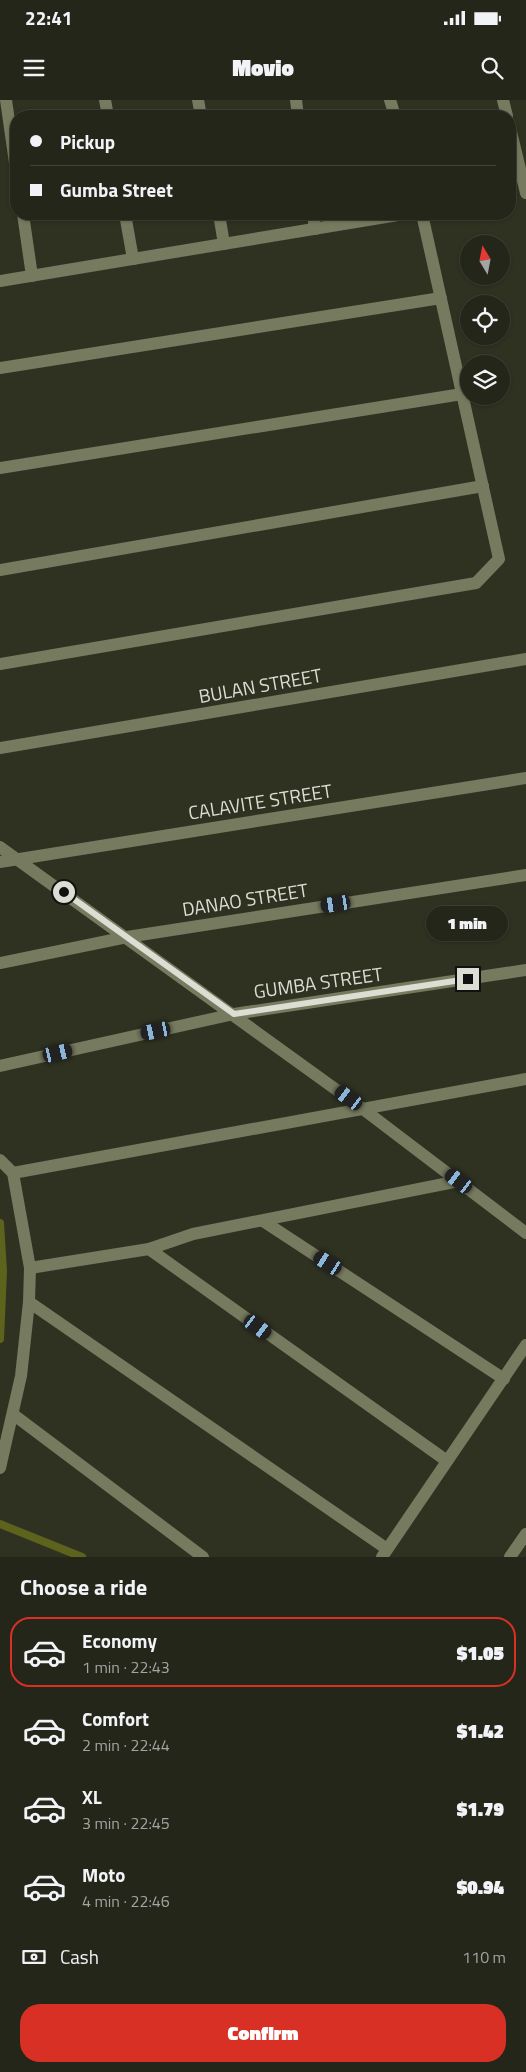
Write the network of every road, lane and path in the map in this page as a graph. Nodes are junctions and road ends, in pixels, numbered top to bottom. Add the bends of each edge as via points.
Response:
1 (6, 100) edge
2 (10, 128) edge
3 (516, 152) edge
4 (526, 193) edge
5 (24, 220) edge
6 (126, 220) edge
7 (220, 220) edge
8 (314, 220) edge
9 (368, 220) edge
10 (423, 220) edge
11 (315, 229) junction
12 (224, 244) junction
13 (133, 259) junction
14 (32, 276) junction
15 (0, 281) edge
16 (441, 298) junction
17 (0, 368) edge
18 (460, 385) edge
19 (460, 394) edge
20 (465, 405) edge
21 (0, 468) edge
22 (483, 486) junction
23 (0, 570) edge
24 (526, 659) edge
25 (0, 664) edge
26 (0, 748) edge
27 (526, 778) edge
28 (0, 847) edge
29 (17, 859) junction
30 (0, 862) edge
31 (526, 875) edge
32 (127, 937) junction
33 (0, 962) edge
34 (526, 970) edge
35 (234, 1014) junction
36 (0, 1066) edge
37 (526, 1079) edge
38 (363, 1108) junction
39 (0, 1160) edge
40 (13, 1173) junction
41 (459, 1181) junction
42 (263, 1220) junction
43 (526, 1233) edge
44 (148, 1249) junction
45 (30, 1268) junction
46 (29, 1302) junction
47 (526, 1345) edge
48 (504, 1379) junction
49 (14, 1415) junction
50 (447, 1461) junction
51 (0, 1468) edge
52 (526, 1534) edge
53 (384, 1553) edge
54 (203, 1557) edge
55 (510, 1557) edge

1 - 2 street
3 - 4 street
5 - 14 street
6 - 13 street
7 - 12 street
8 - 11 street
9 - 11 street
10 - 16 street
11 - 12 street
12 - 13 street
13 - 14 street
14 - 15 street
16 - 17 street
16 - 18 street
19 - 21 street
20 - 22 street
22 - 23 street
22 - 25 street via 500,559 476,583
24 - 26 street, BULAN STREET
27 - 29 street, CALAVITE STREET
28 - 29 street
29 - 30 street, CALAVITE STREET
29 - 32 street
31 - 32 street, DANAO STREET
32 - 33 street, DANAO STREET
32 - 35 street
34 - 35 street, GUMBA STREET
35 - 36 street, GUMBA STREET
35 - 38 street
37 - 38 street
38 - 40 street
38 - 41 street
39 - 40 street
40 - 45 street
41 - 42 street
41 - 43 street
42 - 44 street via 193,1234
42 - 48 street
44 - 45 street
44 - 50 street
45 - 46 street
46 - 49 street
46 - 53 street
47 - 48 street
48 - 50 street
49 - 51 street
49 - 54 street
50 - 53 street
52 - 55 street

